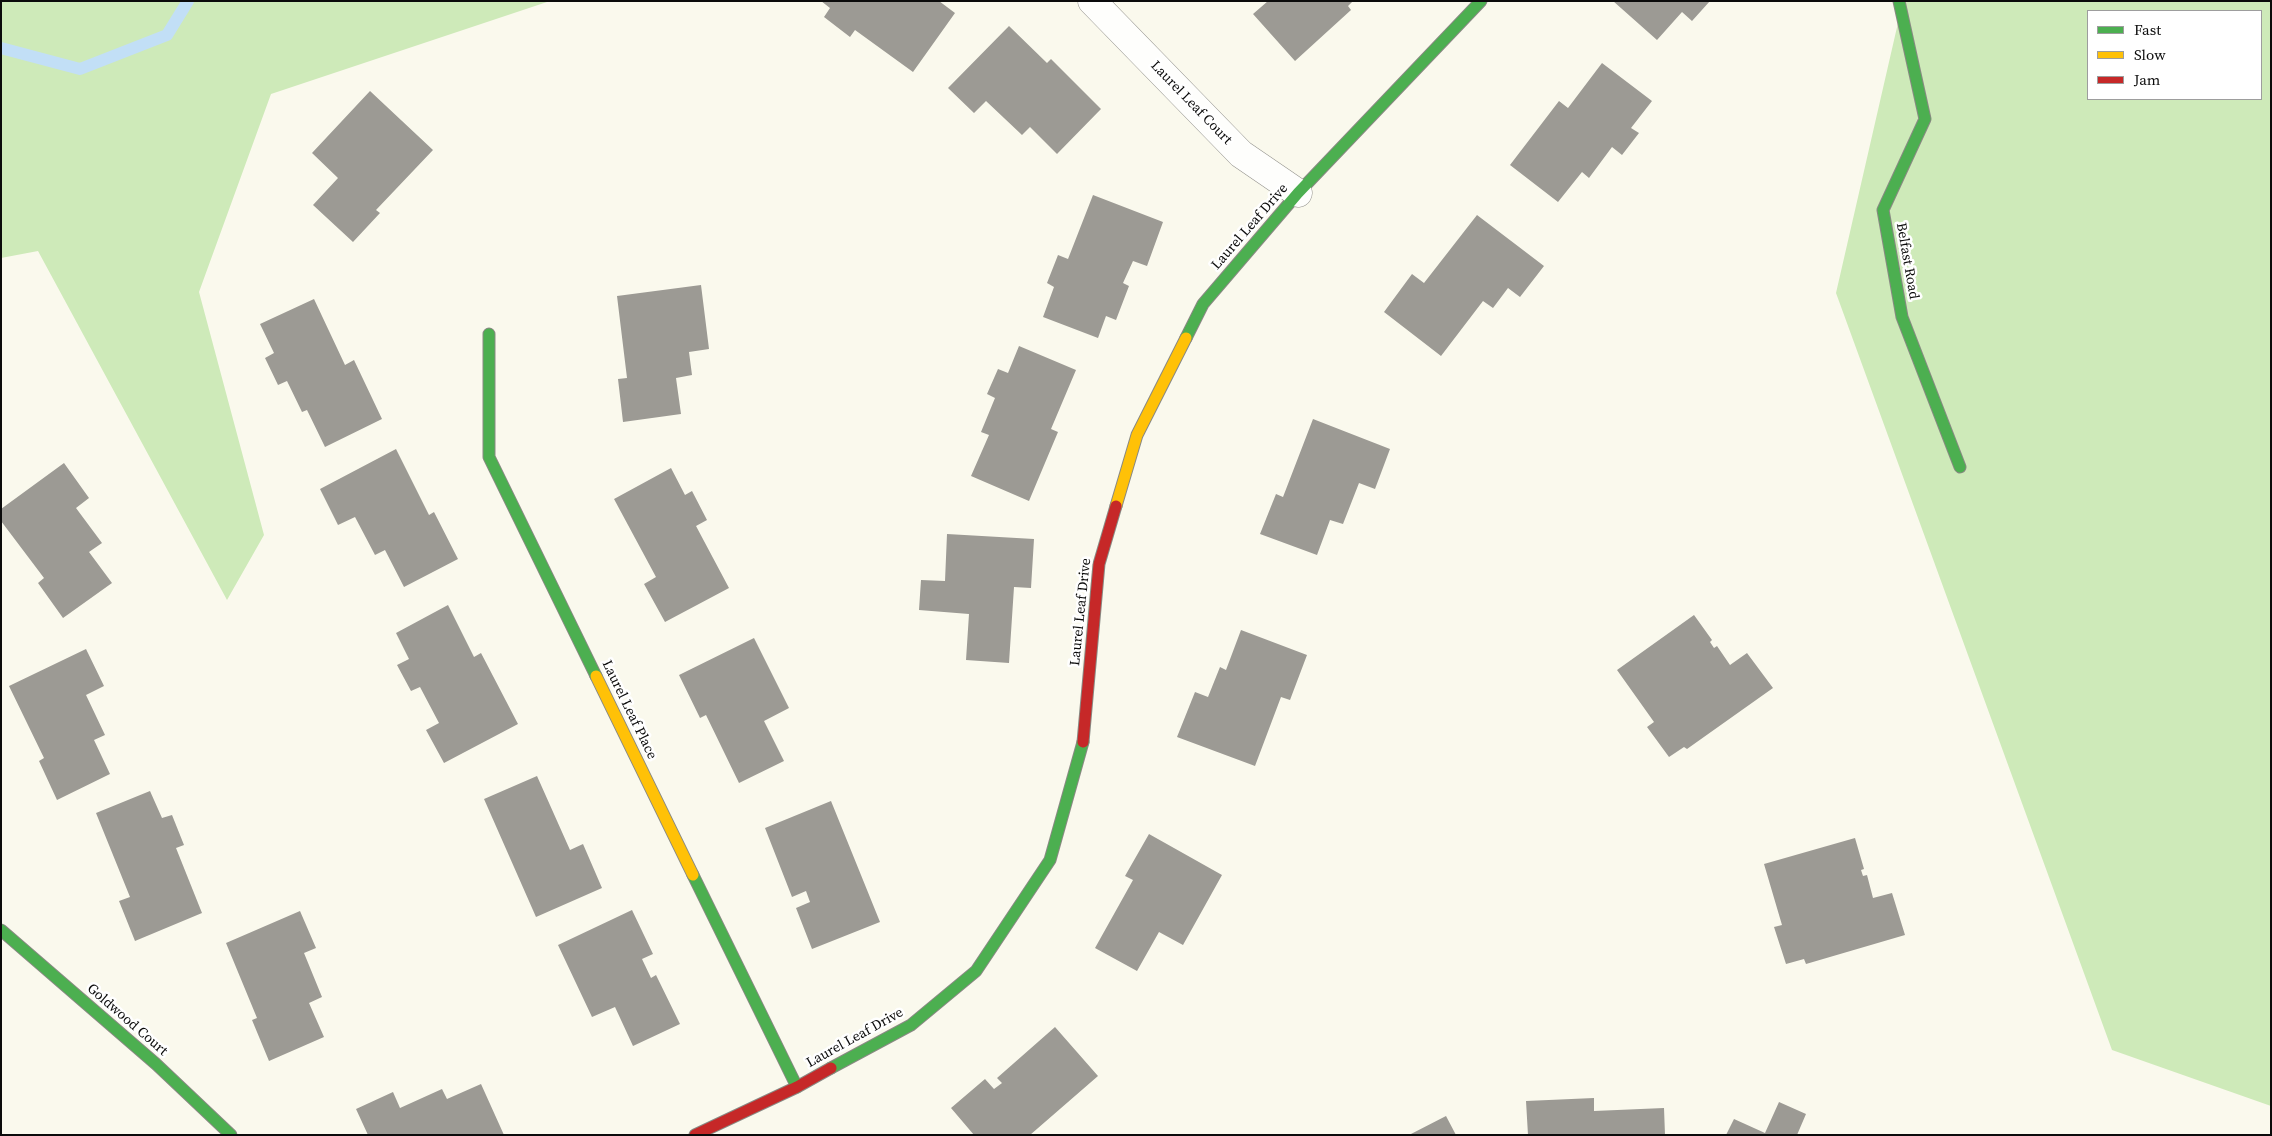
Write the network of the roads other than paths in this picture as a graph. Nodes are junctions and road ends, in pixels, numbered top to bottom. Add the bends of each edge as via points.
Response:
1 (1092, 1) edge
2 (1481, 1) edge
3 (1900, 1) edge
4 (1298, 194) junction
5 (489, 334) dead end
6 (1960, 468) dead end
7 (1, 930) edge
8 (798, 1087) junction
9 (231, 1135) edge
10 (695, 1135) edge

1 - 4 street, Laurel Leaf Court via 1241,154
2 - 4 street, Laurel Leaf Drive
3 - 6 street, Belfast Road via 1925,119 1883,210 1902,317
4 - 8 street, Laurel Leaf Drive via 1203,304 1137,435 1099,564 1084,742 1050,860 976,971 911,1025
5 - 8 street, Laurel Leaf Place via 488,457
7 - 9 street, Goldwood Court via 156,1064
8 - 10 street, Laurel Leaf Drive

